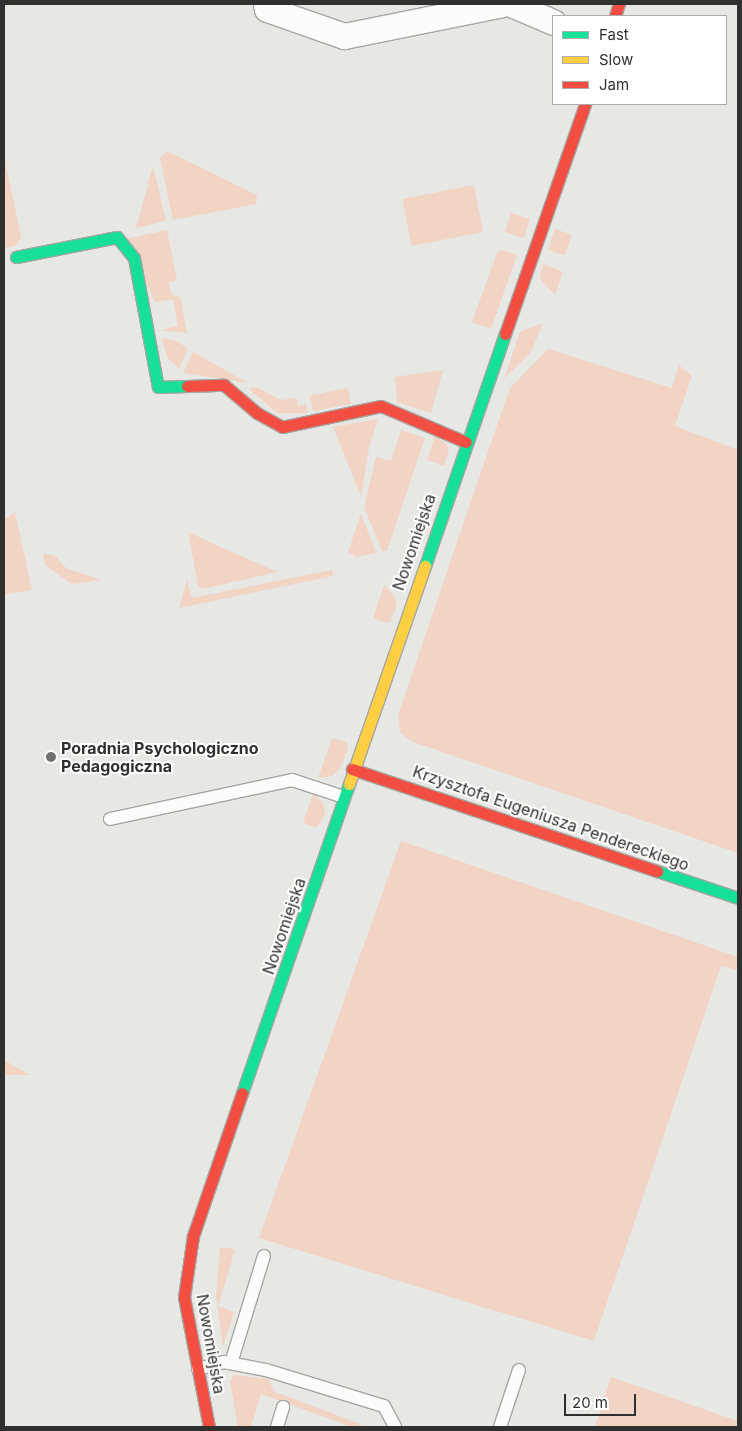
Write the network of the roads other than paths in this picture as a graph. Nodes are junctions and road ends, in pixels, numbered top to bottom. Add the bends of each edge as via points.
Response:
1 (266, 4) edge
2 (502, 4) edge
3 (511, 4) edge
4 (552, 22) edge
5 (585, 105) edge
6 (16, 257) dead end
7 (466, 442) junction
8 (352, 769) junction
9 (344, 797) junction
10 (110, 819) dead end
11 (738, 898) edge
12 (264, 1256) dead end
13 (231, 1363) junction
14 (198, 1369) junction
15 (519, 1370) dead end
16 (283, 1407) dead end
17 (209, 1427) edge
18 (277, 1427) edge
19 (395, 1427) edge
20 (500, 1427) edge

1 - 2 street via 267,9 344,36
3 - 4 street
5 - 7 street, Nowomiejska
6 - 7 street via 116,237 134,258 158,387 224,384 257,413 282,427 381,406
7 - 8 street, Nowomiejska
8 - 9 street, Nowomiejska
8 - 11 street, Krzysztofa Eugeniusza Pendereckiego
9 - 10 lane via 292,780
9 - 14 street, Nowomiejska via 193,1236 184,1297
12 - 13 lane
13 - 14 lane
13 - 19 lane via 266,1370 384,1406
14 - 17 street, Nowomiejska
15 - 20 lane
16 - 18 lane

